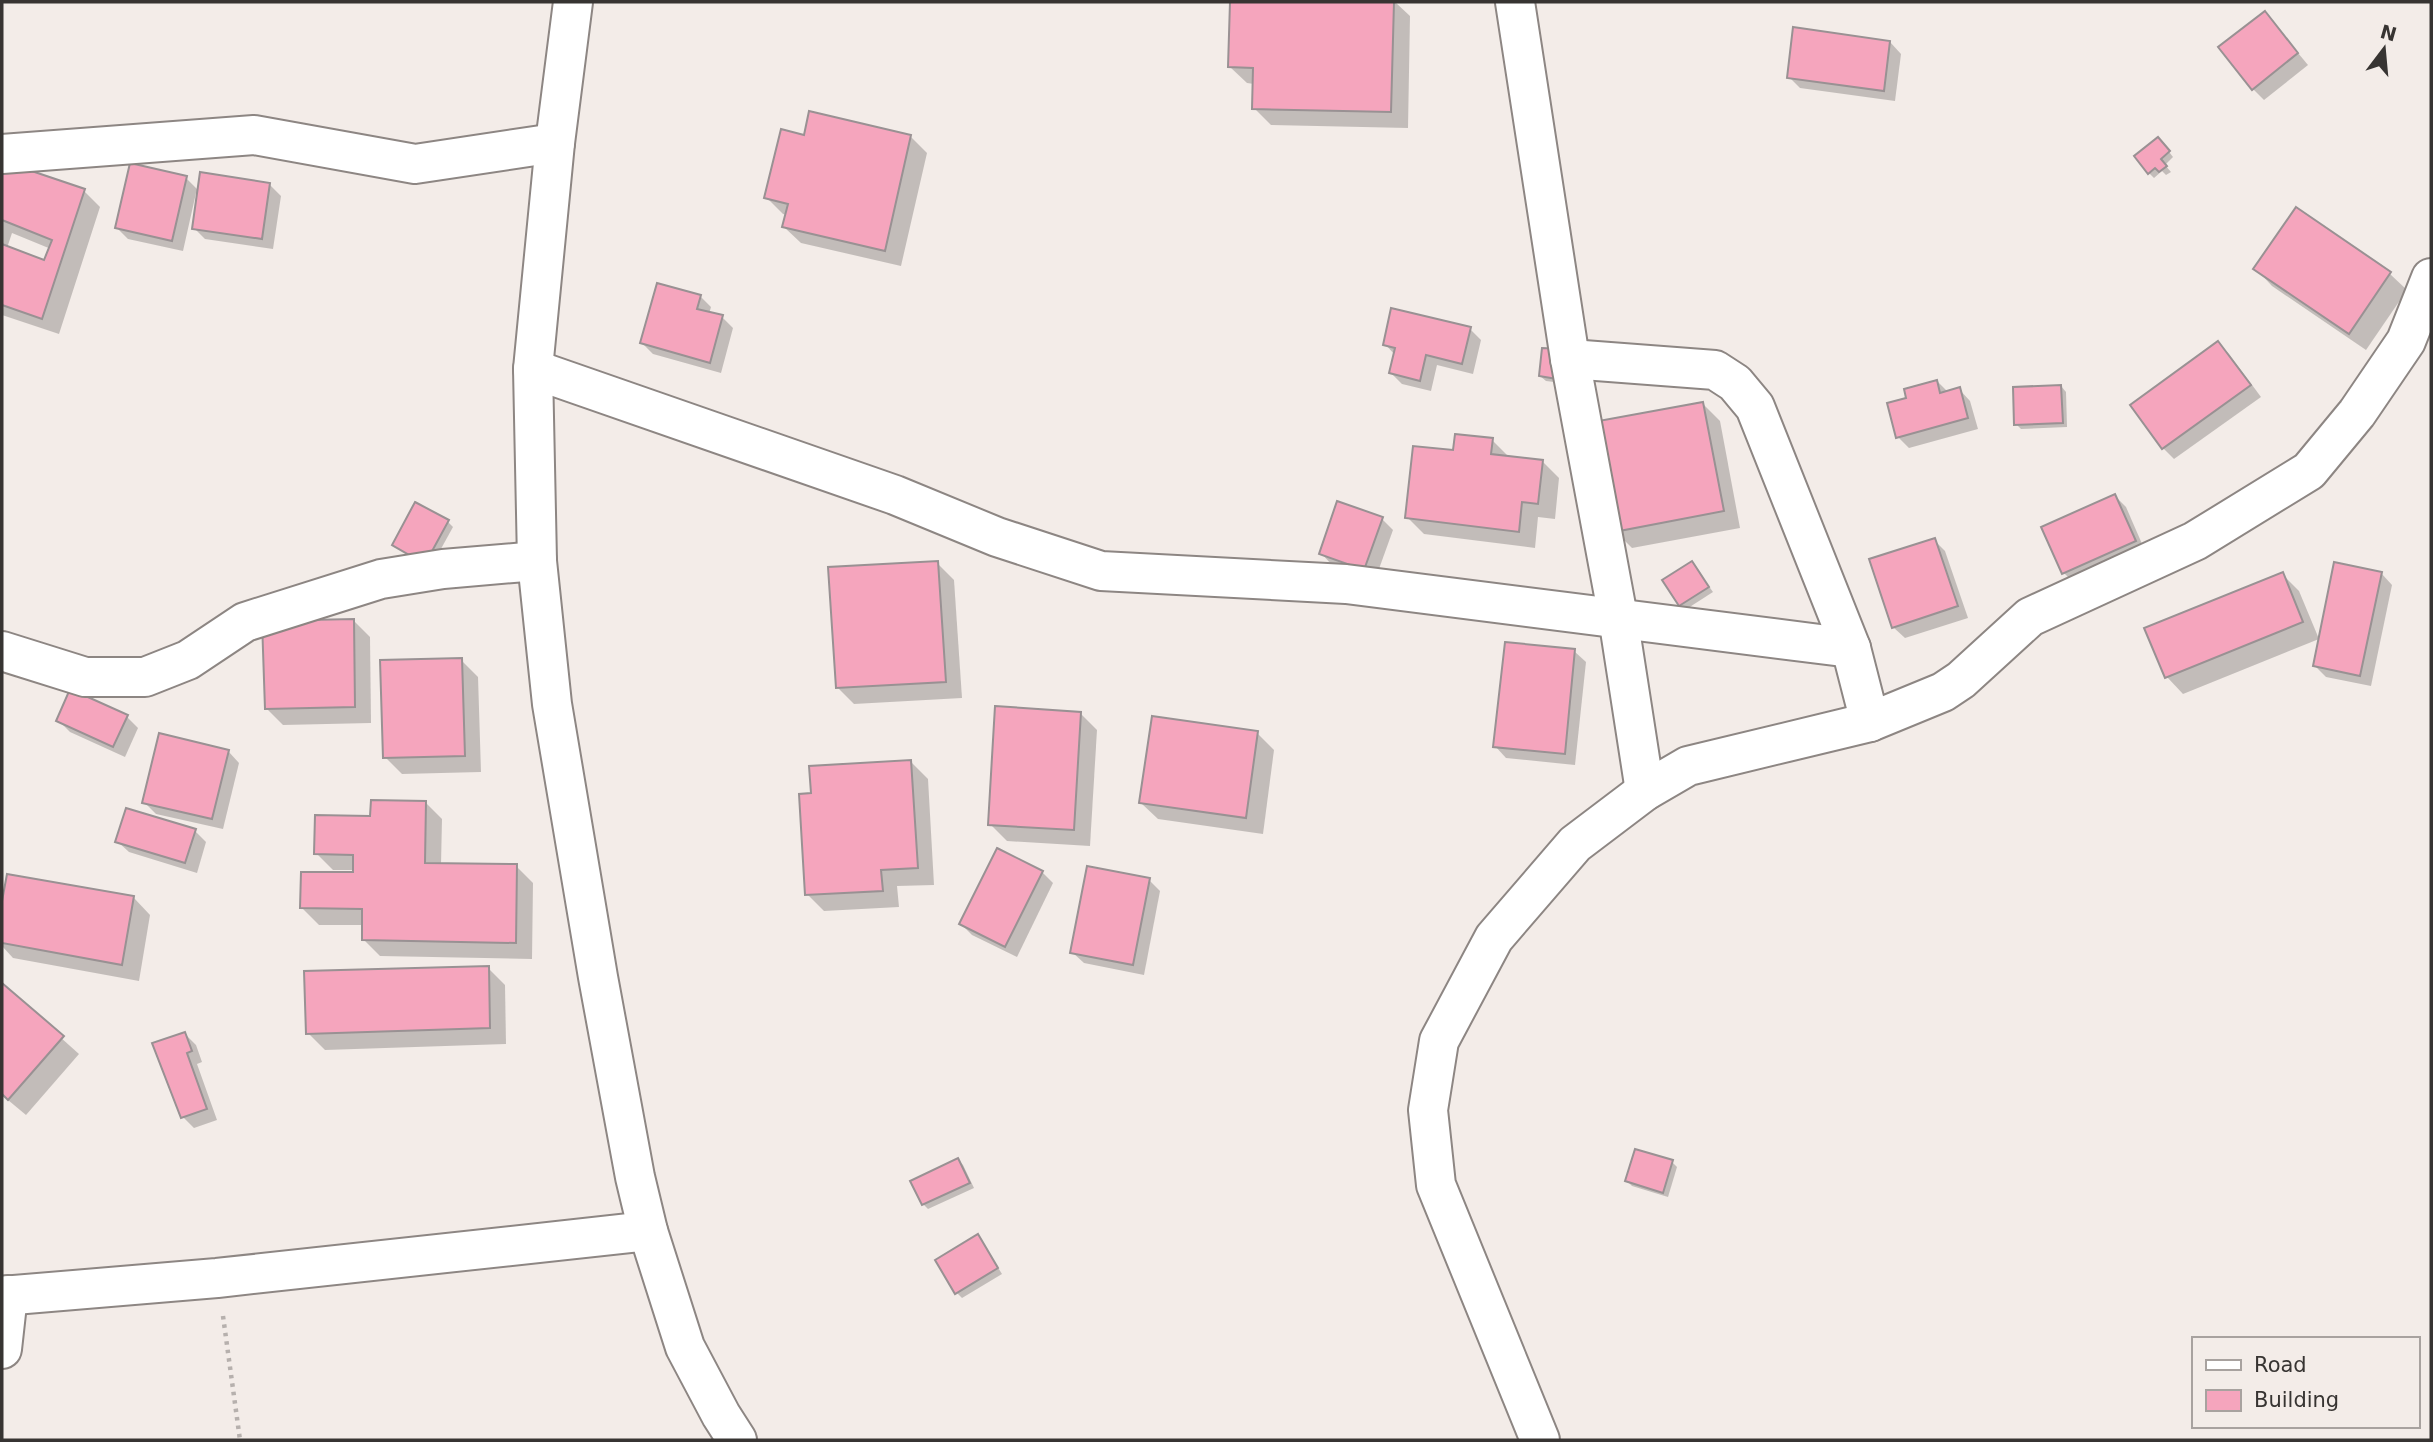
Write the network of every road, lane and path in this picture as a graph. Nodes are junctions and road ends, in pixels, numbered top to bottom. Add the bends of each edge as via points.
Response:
1 (573, 2) edge
2 (1515, 2) edge
3 (555, 143) junction
4 (2, 154) edge
5 (2431, 278) edge
6 (2419, 346) edge
7 (1570, 359) junction
8 (533, 369) junction
9 (537, 561) junction
10 (1618, 617) junction
11 (1851, 648) junction
12 (2, 651) edge
13 (1870, 722) junction
14 (1645, 790) junction
15 (648, 1231) junction
16 (217, 1278) junction
17 (5, 1296) edge
18 (2, 1349) edge
19 (240, 1440) edge
20 (737, 1440) edge
21 (1540, 1440) edge

1 - 3 street
2 - 7 street
3 - 4 street via 415,164 254,135
3 - 8 street
5 - 6 street
6 - 13 street via 2309,471 2195,541 2030,617 1943,692
7 - 10 street
7 - 11 street via 1715,370 1735,383 1755,407
8 - 9 street
8 - 10 street via 1101,571 1346,583
9 - 12 street via 382,579 245,622 188,660 145,677 85,677
9 - 15 street via 552,704 598,977
10 - 11 street
10 - 14 street
11 - 13 street
13 - 14 street via 1688,766
14 - 21 street via 1575,844 1494,938 1439,1041 1428,1110 1436,1185
15 - 16 street
15 - 20 street via 685,1347
16 - 17 street
16 - 19 path
17 - 18 street

